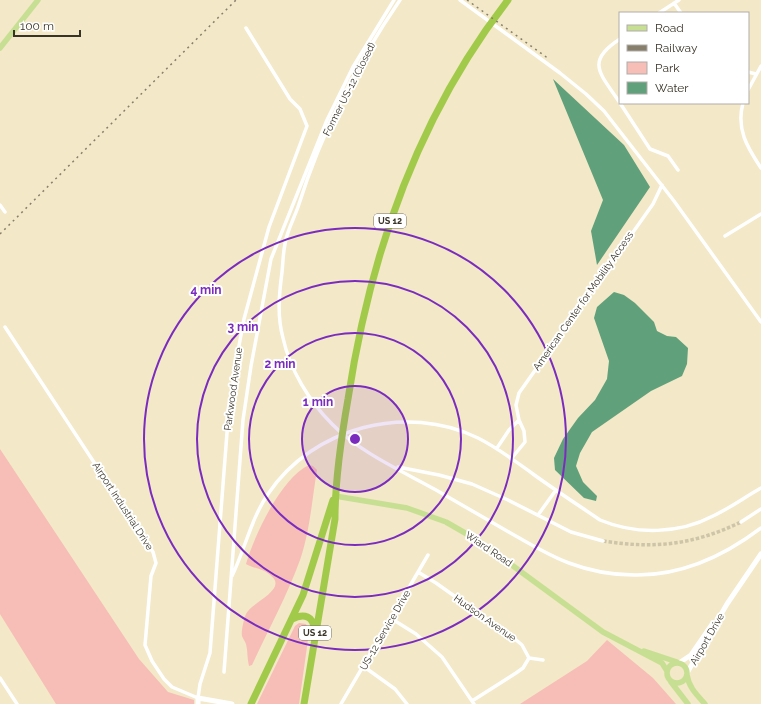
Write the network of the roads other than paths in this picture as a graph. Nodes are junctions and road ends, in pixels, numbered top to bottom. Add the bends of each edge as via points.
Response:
1 (38, 0) edge
2 (394, 0) edge
3 (400, 0) edge
4 (460, 0) edge
5 (679, 0) edge
6 (506, 1) edge
7 (674, 3) junction
8 (660, 12) edge
9 (680, 12) edge
10 (246, 28) dead end
11 (619, 40) edge
12 (0, 48) edge
13 (761, 66) edge
14 (749, 72) edge
15 (756, 74) junction
16 (749, 88) edge
17 (619, 101) edge
18 (621, 104) edge
19 (739, 104) edge
20 (742, 104) edge
21 (741, 111) junction
22 (761, 168) edge
23 (678, 170) dead end
24 (662, 185) junction
25 (0, 205) edge
26 (5, 212) dead end
27 (761, 214) edge
28 (725, 236) dead end
29 (761, 322) edge
30 (5, 327) dead end
31 (519, 420) junction
32 (497, 448) junction
33 (512, 459) junction
34 (396, 467) junction
35 (761, 488) edge
36 (556, 490) junction
37 (335, 496) junction
38 (761, 509) edge
39 (538, 515) junction
40 (741, 522) tunnel mouth
41 (761, 528) edge
42 (602, 540) tunnel mouth
43 (761, 554) edge
44 (428, 555) dead end
45 (418, 572) junction
46 (231, 579) junction
47 (727, 604) junction
48 (292, 619) junction
49 (392, 619) junction
50 (314, 638) junction
51 (625, 644) junction
52 (529, 658) junction
53 (543, 660) dead end
54 (678, 662) junction
55 (363, 666) junction
56 (667, 671) junction
57 (224, 672) dead end
58 (687, 674) junction
59 (0, 678) edge
60 (670, 680) junction
61 (198, 701) edge
62 (473, 703) edge
63 (17, 704) edge
64 (232, 704) edge
65 (251, 704) edge
66 (304, 704) edge
67 (341, 704) edge
68 (407, 704) edge
69 (688, 704) edge
70 (705, 704) edge

1 - 12 main road
2 - 46 street via 353,67 327,120 271,259 243,420
3 - 34 street, Former US-12 (Closed) via 377,34 341,100 305,182 285,243 278,292 278,311 283,338 298,379 333,425 360,446
4 - 24 street via 560,72 586,94 604,112
5 - 7 street
6 - 37 highway, US 12 / US 12 via 475,46 434,117 416,154 389,223 366,301 356,346
7 - 8 street
7 - 9 street
10 - 61 street, Parkwood Avenue via 290,99 300,109 307,126 269,227 236,360 228,420 210,653 200,684
11 - 17 street via 603,51 598,64 599,70
13 - 15 street
14 - 15 street
15 - 16 street
18 - 23 street via 650,149 668,156
19 - 21 street
20 - 21 street
21 - 22 street via 744,141
24 - 29 street
24 - 31 street, American Center for Mobility Access via 653,204 519,393 516,405
25 - 26 street
27 - 28 street
30 - 61 street, Airport Industrial Drive via 153,552 156,563 151,576 145,645 152,662 172,688
31 - 32 street
31 - 33 street, American Center for Mobility Access via 524,430 525,442
32 - 33 street
32 - 46 street via 454,428 385,423 350,431 311,451 290,468 268,494 253,520
33 - 36 street
34 - 39 street via 472,484
34 - 41 street, Former US-12 (Closed) via 550,555 587,569 610,573 659,574 685,568 716,557
35 - 36 street via 712,517 682,527 655,531 619,528 600,520
36 - 39 street
37 - 48 highway, US 12 / US 12 via 308,580
37 - 50 highway, US 12 / US 12 via 335,519
37 - 51 main road, Wiard Road via 407,508 446,522 479,541 603,632
38 - 40 street
39 - 42 street via 571,532
43 - 47 street, Airport Drive
44 - 45 street, US-12 Service Drive
45 - 49 street, US-12 Service Drive
45 - 52 street, Hudson Avenue via 515,639 522,645
46 - 57 street
47 - 54 street, Airport Drive via 691,655
47 - 58 street, Airport Drive
48 - 50 highway via 302,615 308,617 314,626
48 - 65 highway, US 12 / US 12
49 - 55 street, US-12 Service Drive
49 - 62 street via 416,634 442,657
50 - 66 highway, US 12 / US 12
51 - 54 main road, Wiard Road
51 - 56 main road, Wiard Road via 662,663
52 - 53 street
52 - 62 street via 523,668
54 - 56 main road via 672,664
54 - 58 main road via 686,668
55 - 67 street, US-12 Service Drive
55 - 68 street via 395,688
56 - 60 main road
58 - 60 main road via 681,682
58 - 70 main road via 692,690
59 - 63 street
60 - 69 main road
61 - 64 street, Airport Industrial Drive

